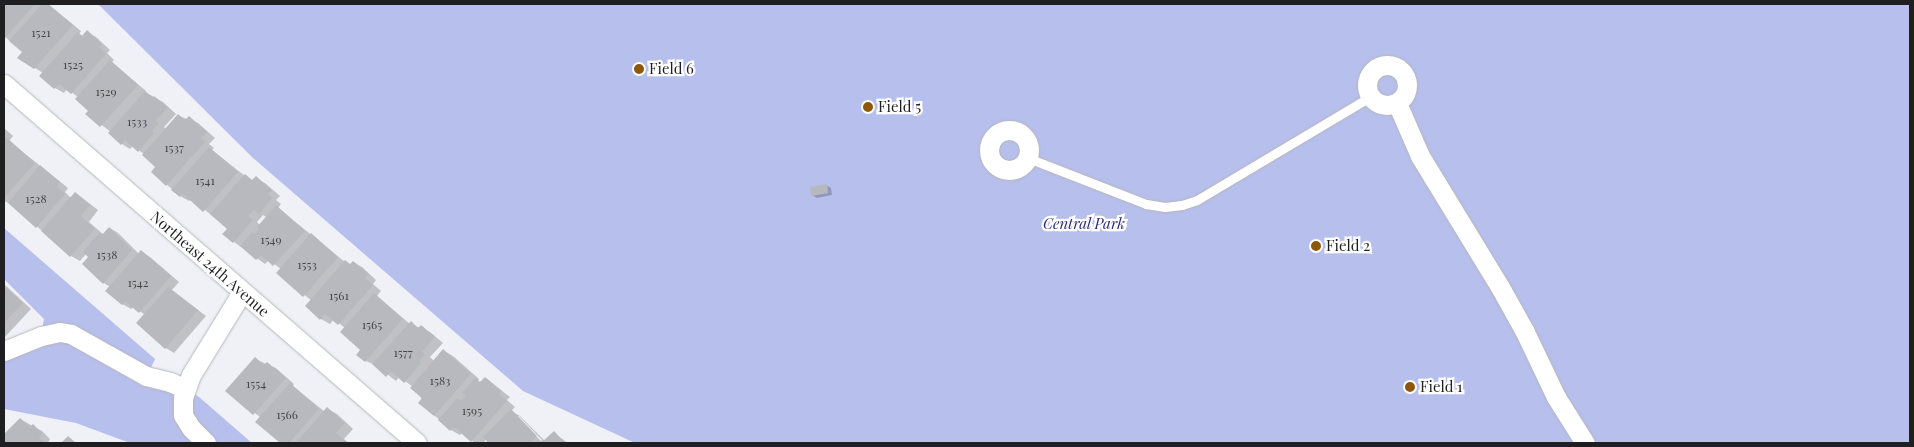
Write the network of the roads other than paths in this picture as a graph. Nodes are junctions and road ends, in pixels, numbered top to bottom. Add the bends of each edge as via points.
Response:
1 (4, 84) edge
2 (1370, 97) junction
3 (1396, 104) junction
4 (1028, 158) dead end
5 (242, 292) junction
6 (4, 351) edge
7 (186, 389) junction
8 (206, 443) edge
9 (417, 443) edge
10 (1585, 443) edge

1 - 5 street, Northeast 24th Avenue
2 - 3 street via 1384,106
2 - 3 street via 1367,88 1370,75 1380,66 1394,66 1407,81 1406,94
2 - 4 lane via 1197,200 1182,205 1146,204
3 - 10 street via 1420,156 1500,287 1556,397
5 - 7 street
5 - 9 street, Northeast 24th Avenue
6 - 7 street via 41,336 60,332 71,334 146,376
7 - 8 street via 183,415

